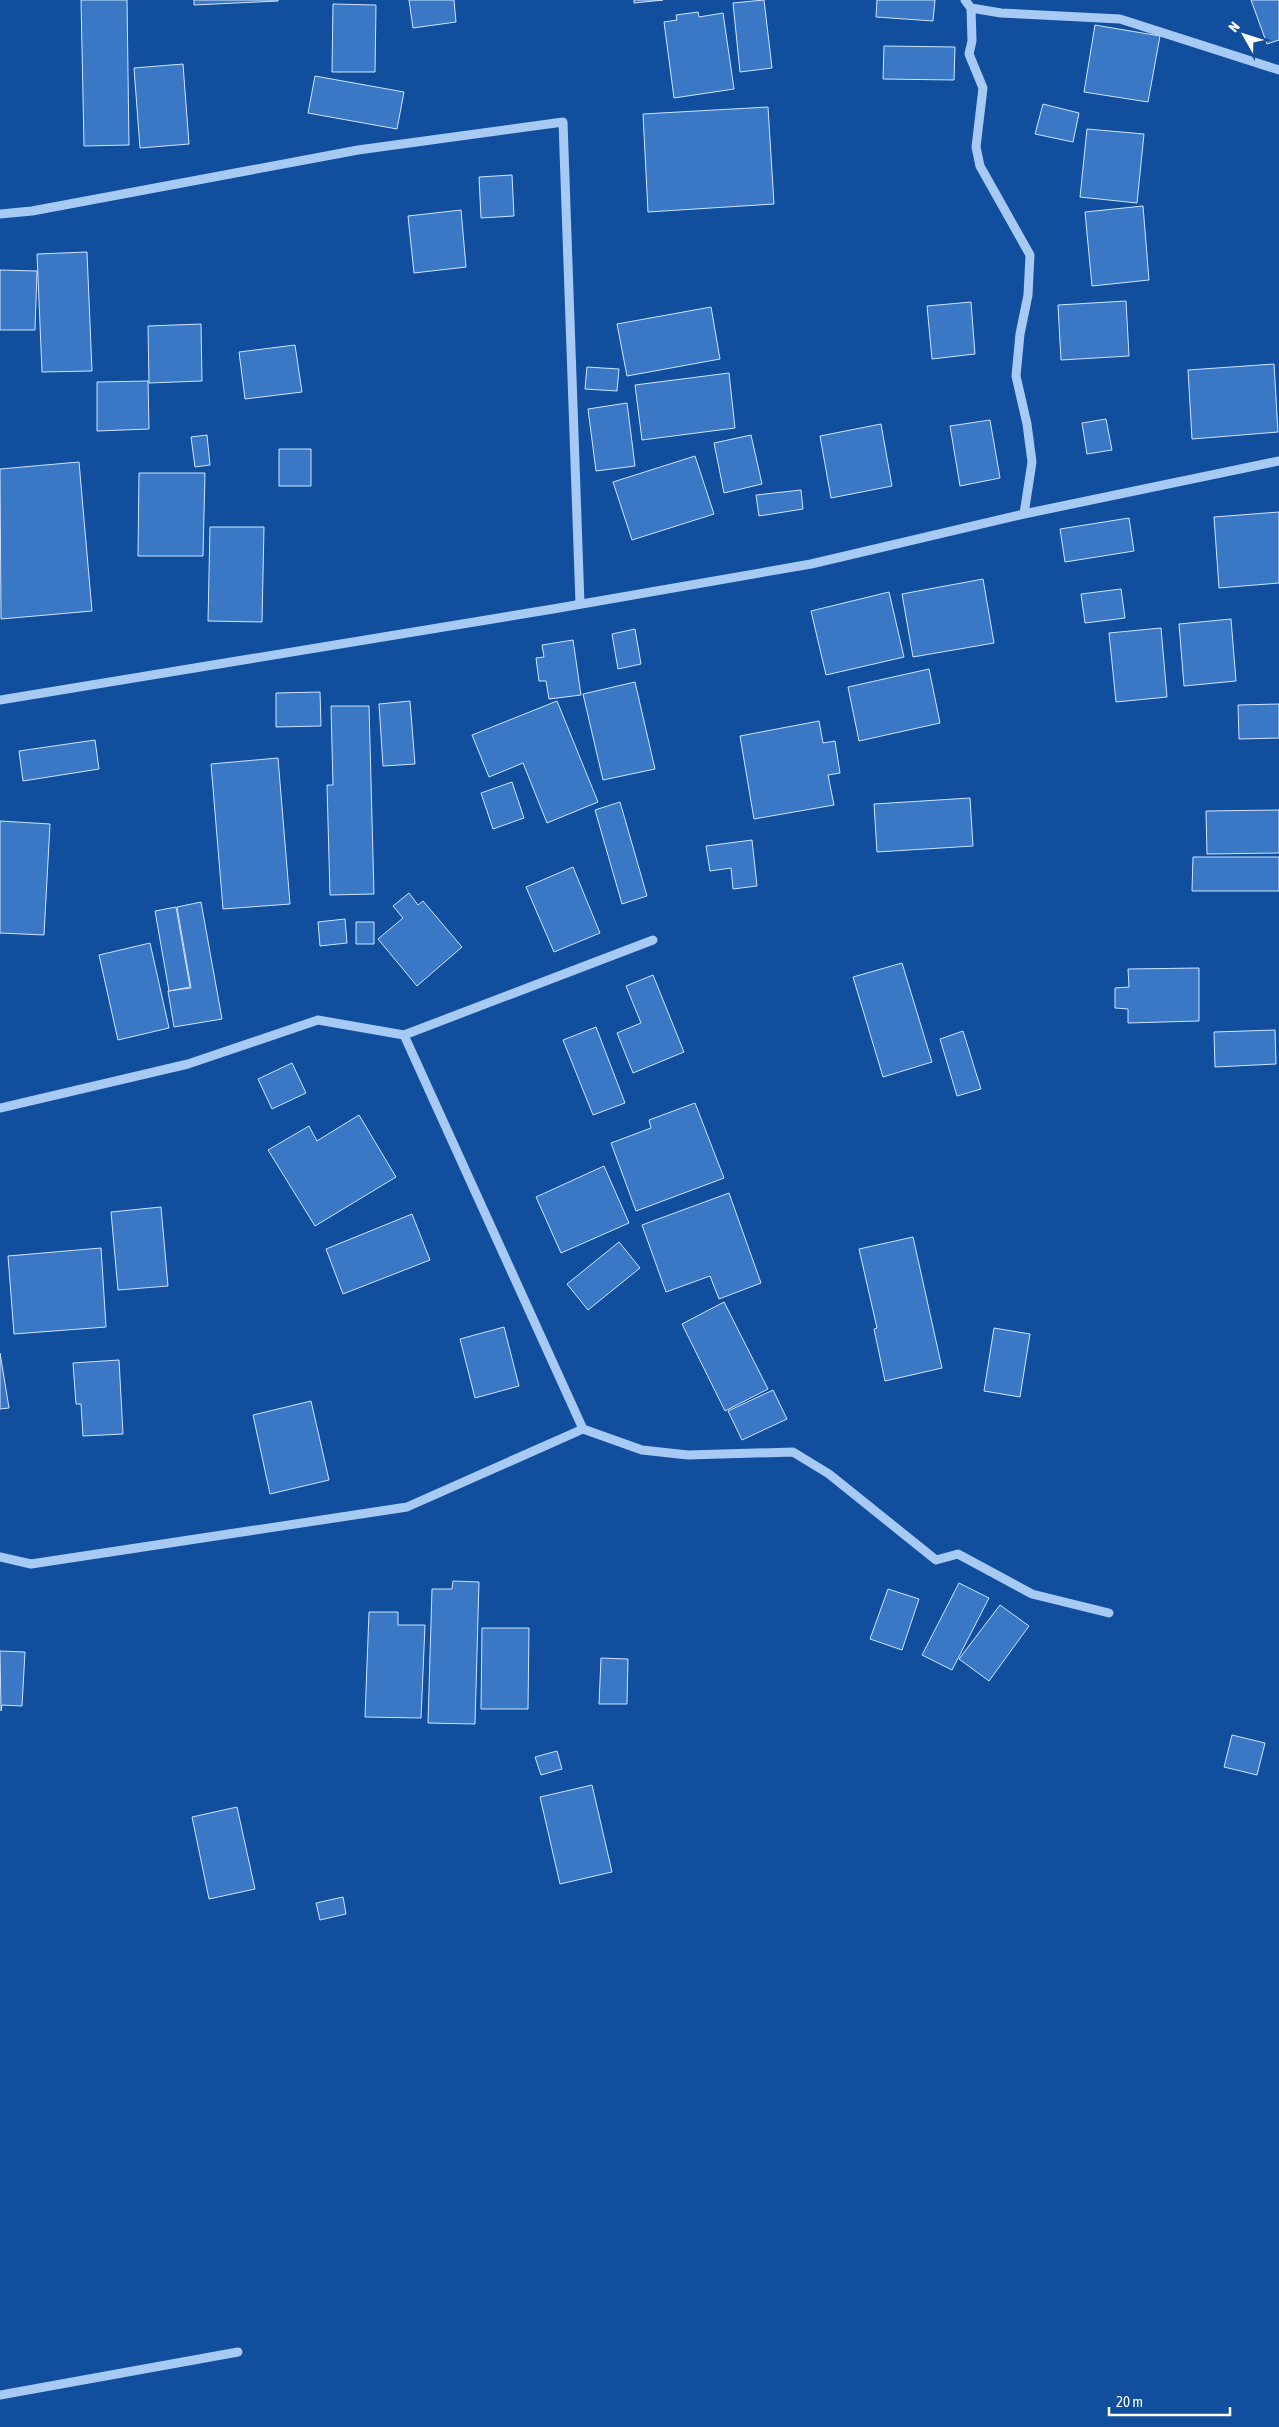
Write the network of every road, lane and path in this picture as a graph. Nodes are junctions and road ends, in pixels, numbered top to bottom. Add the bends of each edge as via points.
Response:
1 (964, 0) edge
2 (971, 8) junction
3 (1279, 70) edge
4 (0, 214) edge
5 (1279, 461) edge
6 (1024, 514) junction
7 (580, 604) junction
8 (0, 700) edge
9 (652, 940) dead end
10 (404, 1035) junction
11 (0, 1108) edge
12 (583, 1429) junction
13 (0, 1557) edge
14 (1109, 1613) dead end
15 (238, 2352) dead end
16 (0, 2395) edge

1 - 2 street
2 - 3 street via 1120,19
2 - 6 street via 969,54 983,88 976,147 980,166 1030,256 1028,295 1016,376 1032,462
4 - 7 street via 358,150 563,122
5 - 6 street
6 - 7 street via 811,564
7 - 8 street
9 - 10 street
10 - 11 street via 318,1020 188,1064
10 - 12 street
12 - 13 street via 407,1507 31,1564
12 - 14 street via 642,1450 688,1455 793,1452 829,1474 936,1560 958,1554 1032,1594
15 - 16 street

